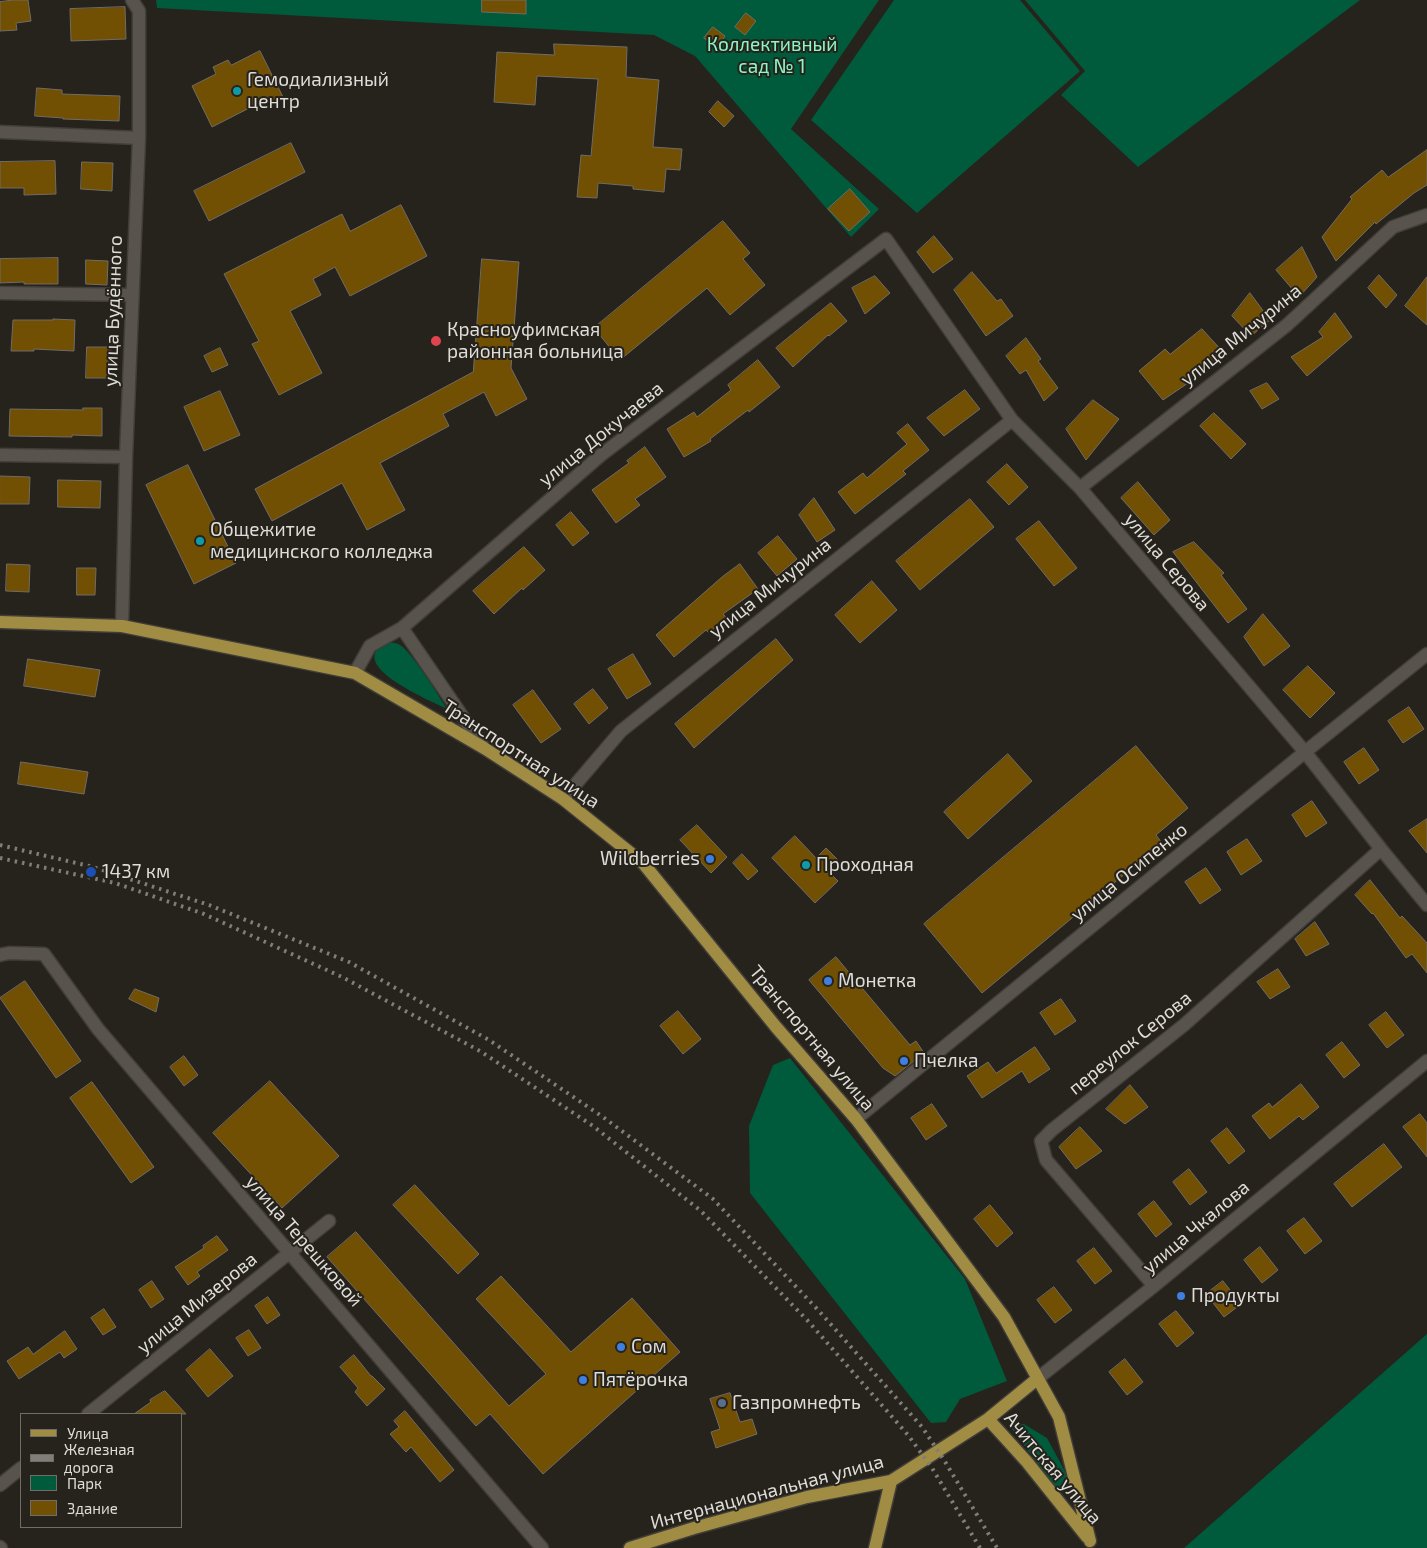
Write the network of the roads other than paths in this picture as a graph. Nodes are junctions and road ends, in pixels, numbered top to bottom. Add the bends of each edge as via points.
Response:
1 (132, 0) edge
2 (0, 132) edge
3 (139, 138) junction
4 (1427, 215) edge
5 (886, 239) joint
6 (0, 293) edge
7 (132, 294) junction
8 (1012, 420) junction
9 (0, 455) edge
10 (126, 457) junction
11 (1080, 488) junction
12 (0, 622) edge
13 (122, 626) junction
14 (402, 628) junction
15 (1427, 654) edge
16 (355, 673) junction
17 (484, 748) junction
18 (1305, 752) junction
19 (563, 798) junction
20 (1380, 849) junction
21 (1427, 905) edge
22 (0, 955) edge
23 (1427, 1060) edge
24 (856, 1119) junction
25 (329, 1221) dead end
26 (290, 1253) junction
27 (1154, 1286) junction
28 (1038, 1379) junction
29 (89, 1413) edge
30 (988, 1419) junction
31 (20, 1469) edge
32 (891, 1481) junction
33 (0, 1485) edge
34 (1092, 1544) edge
35 (542, 1548) edge
36 (630, 1548) edge
37 (876, 1548) edge

1 - 3 street, улица Будённого via 139,11
2 - 3 street
3 - 7 street, улица Будённого
4 - 11 street, улица Мичурина via 1393,227 1287,325
5 - 8 street, улица Серова
5 - 14 street, улица Докучаева via 601,455
6 - 7 street
7 - 10 street, улица Будённого
8 - 11 street, улица Серова
8 - 19 street, улица Мичурина via 621,731
9 - 10 street
10 - 13 street, улица Будённого
11 - 18 street, улица Серова
12 - 13 main road, Транспортная улица
13 - 16 main road, Транспортная улица
14 - 16 street, улица Докучаева via 370,646
14 - 17 street
15 - 18 street, улица Осипенко
16 - 17 main road, Транспортная улица
17 - 19 main road, Транспортная улица
18 - 20 street, улица Серова
18 - 24 street, улица Осипенко
19 - 24 main road, Транспортная улица via 643,863 776,1027
20 - 21 street, улица Серова
20 - 27 street, переулок Серова via 1184,1025 1042,1141 1046,1160
22 - 26 street, улица Терешковой via 44,954 98,1029
23 - 27 street, улица Чкалова
24 - 28 main road, Транспортная улица via 1004,1317
25 - 26 street, улица Мизерова
26 - 29 street, улица Мизерова
26 - 35 street, улица Терешковой
27 - 28 street, улица Чкалова
28 - 30 main road, улица Чкалова
28 - 34 main road, Ачитская улица via 1059,1417
30 - 32 main road, Интернациональная улица
30 - 34 main road, Ачитская улица
31 - 33 street
32 - 36 main road, Интернациональная улица via 807,1498
32 - 37 main road

